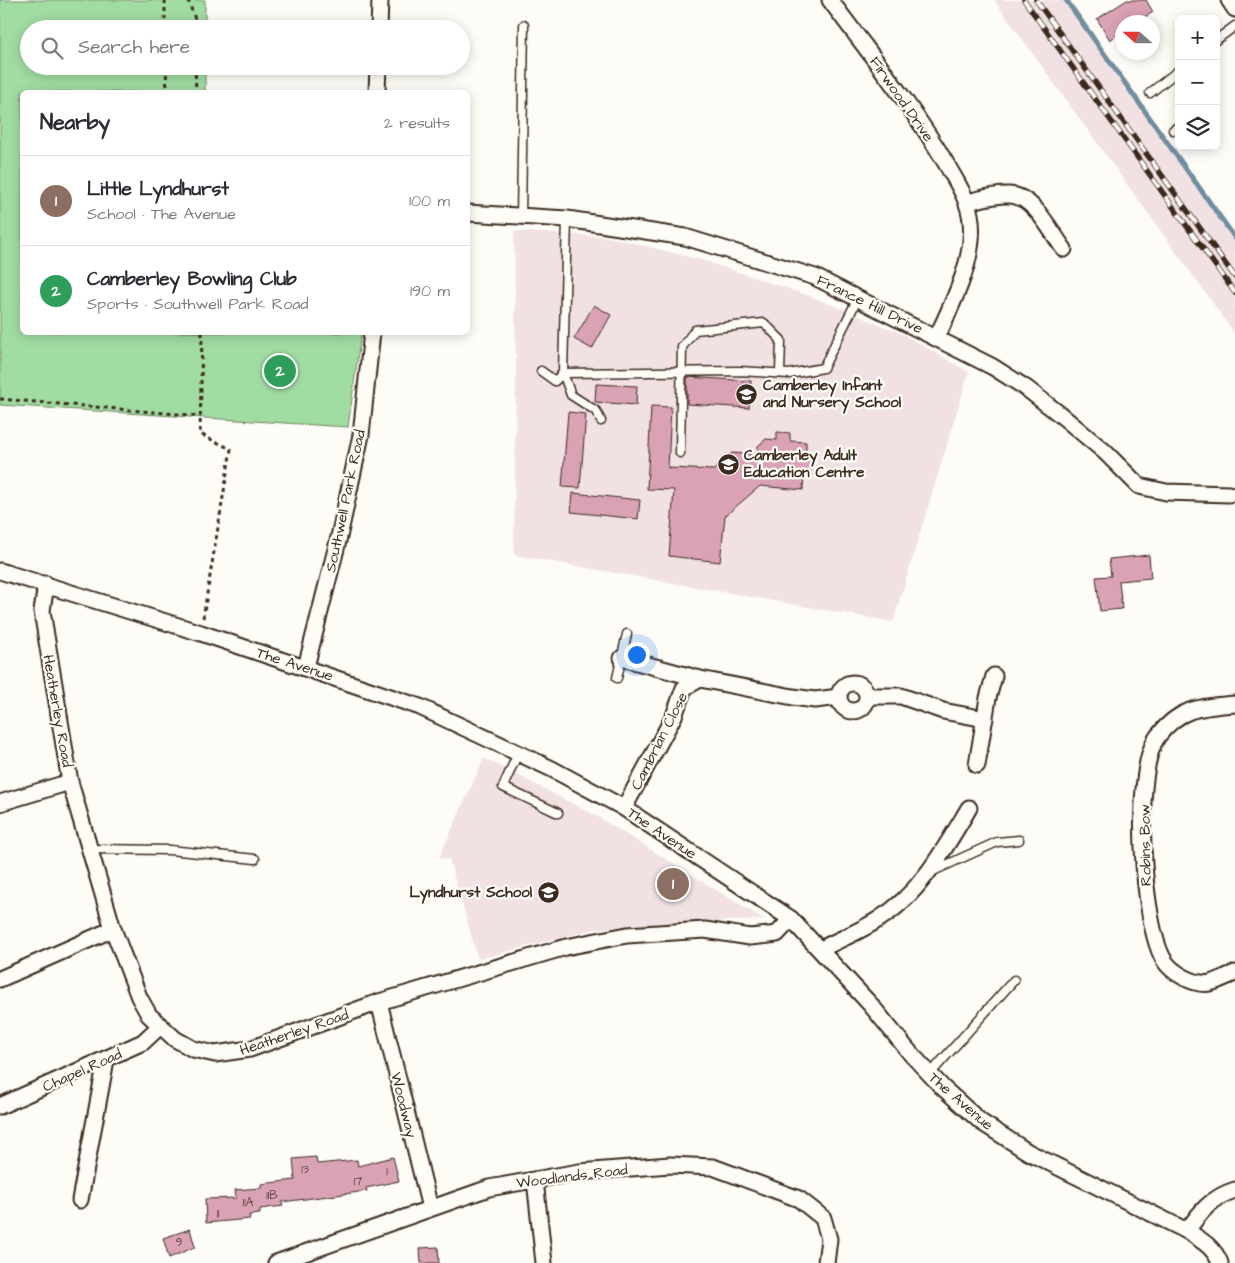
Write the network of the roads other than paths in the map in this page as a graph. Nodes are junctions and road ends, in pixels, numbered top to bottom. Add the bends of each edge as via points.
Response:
1 (380, 0) edge
2 (830, 0) edge
3 (1229, 0) edge
4 (1235, 8) edge
5 (379, 20) edge
6 (524, 26) dead end
7 (1235, 26) edge
8 (1220, 37) edge
9 (1175, 73) edge
10 (378, 75) edge
11 (377, 90) edge
12 (1150, 93) dead end
13 (967, 202) junction
14 (470, 212) edge
15 (520, 217) junction
16 (566, 219) junction
17 (1064, 249) dead end
18 (857, 300) junction
19 (372, 335) edge
20 (937, 337) junction
21 (540, 371) dead end
22 (680, 372) junction
23 (563, 373) junction
24 (780, 373) junction
25 (601, 421) dead end
26 (680, 453) dead end
27 (1229, 494) dead end
28 (0, 571) edge
29 (46, 584) junction
30 (627, 634) dead end
31 (622, 658) junction
32 (306, 667) junction
33 (994, 676) dead end
34 (617, 678) dead end
35 (700, 679) junction
36 (1235, 704) edge
37 (985, 719) junction
38 (518, 753) junction
39 (977, 765) dead end
40 (70, 782) junction
41 (0, 803) edge
42 (624, 808) junction
43 (969, 808) dead end
44 (558, 813) dead end
45 (1019, 840) dead end
46 (90, 849) junction
47 (255, 859) dead end
48 (925, 875) junction
49 (791, 919) junction
50 (113, 929) junction
51 (820, 949) junction
52 (1235, 973) edge
53 (0, 979) edge
54 (1014, 980) dead end
55 (379, 1002) junction
56 (159, 1027) junction
57 (106, 1060) junction
58 (930, 1074) junction
59 (0, 1106) edge
60 (535, 1180) junction
61 (1235, 1190) edge
62 (80, 1200) dead end
63 (430, 1208) junction
64 (1187, 1231) junction
65 (276, 1263) edge
66 (544, 1263) edge
67 (826, 1263) edge
68 (1220, 1263) edge

1 - 5 street
2 - 13 street, Firwood Drive via 934,144
3 - 4 street
6 - 15 lane
7 - 8 lane
9 - 12 lane
10 - 11 street
13 - 17 street via 999,195 1019,196
13 - 20 street, Firwood Drive via 971,240 966,264
14 - 15 street, France Hill Drive
15 - 16 street, France Hill Drive
16 - 18 street, France Hill Drive via 685,237 814,277
16 - 23 lane
18 - 20 street, France Hill Drive
18 - 24 lane via 823,368
19 - 32 street, Southwell Park Road via 361,435
20 - 27 street, France Hill Drive via 1026,388 1105,452 1139,486 1166,492
21 - 23 lane via 555,381
22 - 23 lane
22 - 24 lane
22 - 24 lane via 682,347 695,330 764,323 781,340
22 - 26 lane
23 - 25 lane via 571,395 596,411
28 - 29 street, The Avenue
29 - 32 street, The Avenue
29 - 40 street, Heatherley Road via 42,612
30 - 31 lane
31 - 34 lane
31 - 35 street, Cambrian Close
32 - 38 street, The Avenue via 420,708
33 - 37 street
35 - 37 street, Cambrian Close via 815,700 839,697 842,706 851,711 862,708 868,696 902,696
35 - 42 street, Cambrian Close via 684,688 674,716
36 - 52 street, Robins Bow via 1183,712 1156,738 1146,775 1143,836 1145,888 1164,961 1190,980 1209,983
37 - 39 street
38 - 42 street, The Avenue
38 - 44 lane via 503,787
40 - 41 street
40 - 46 street, Heatherley Road
42 - 49 street, The Avenue
43 - 48 street
45 - 48 lane via 997,842
46 - 47 lane via 170,850
46 - 50 street, Heatherley Road
48 - 51 street via 881,918
49 - 51 street, The Avenue
49 - 55 street, Heatherley Road via 783,929 769,935 750,937 706,930 618,936 510,962
50 - 53 street
50 - 56 street, Heatherley Road via 139,997
51 - 58 street, The Avenue
54 - 58 lane
55 - 56 street, Heatherley Road via 272,1042 228,1054 193,1049
55 - 63 street, Woodway
56 - 57 street, Chapel Road via 143,1042
57 - 59 street, Chapel Road
57 - 62 street
58 - 64 street, The Avenue via 981,1122 1028,1152
60 - 63 street, Woodlands Road via 489,1188
60 - 66 street
60 - 67 street, Woodlands Road via 579,1172 661,1166 713,1167 799,1199 823,1218 828,1239
61 - 64 street via 1207,1204
63 - 65 street, Woodlands Road
64 - 68 street, The Avenue via 1207,1244 1217,1254

